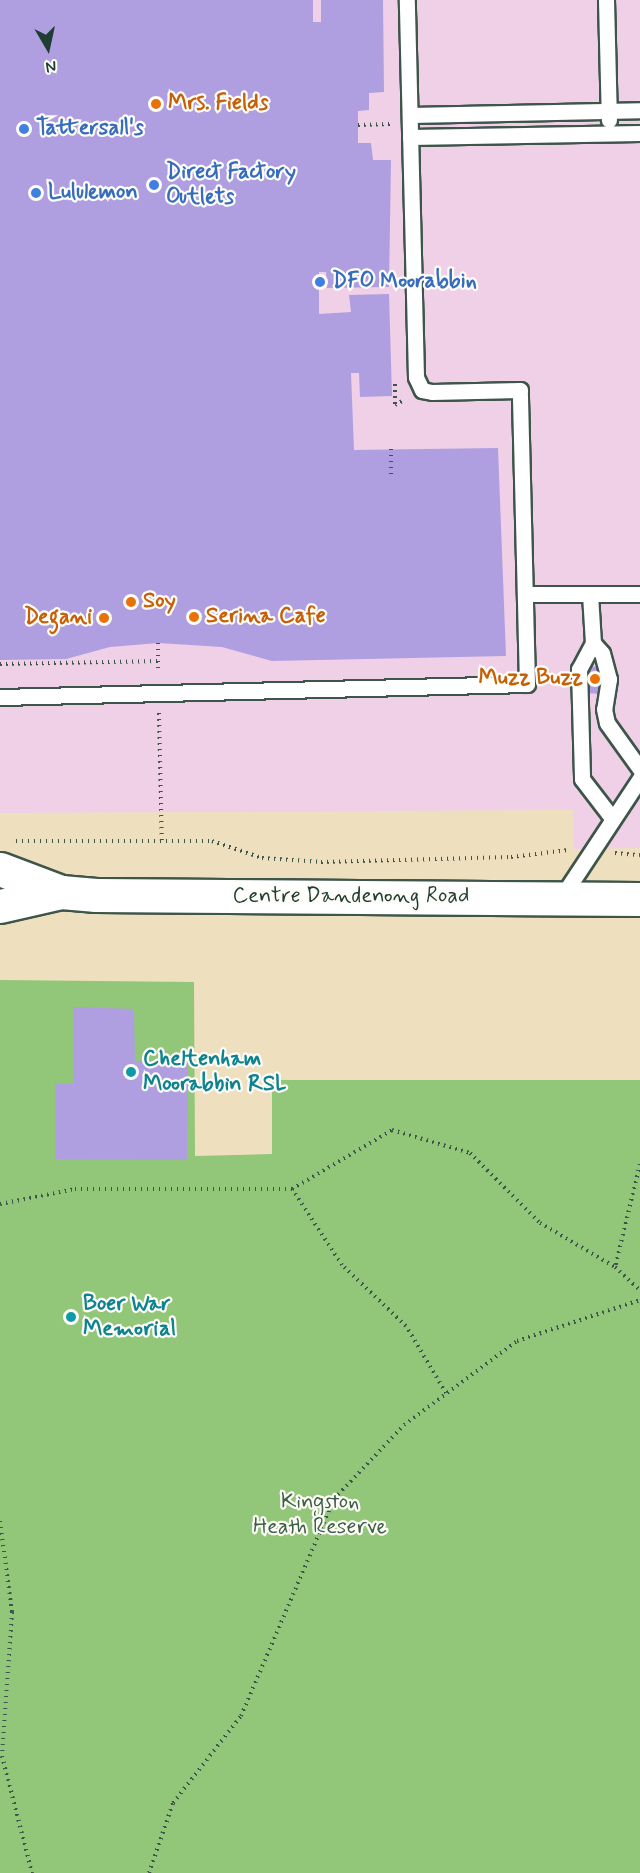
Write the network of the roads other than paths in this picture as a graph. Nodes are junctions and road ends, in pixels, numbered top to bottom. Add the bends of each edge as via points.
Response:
1 (408, 0) edge
2 (606, 0) edge
3 (640, 110) edge
4 (608, 111) junction
5 (410, 115) junction
6 (609, 133) junction
7 (640, 133) edge
8 (410, 137) junction
9 (525, 594) junction
10 (590, 594) junction
11 (640, 594) edge
12 (593, 643) junction
13 (0, 697) edge
14 (640, 769) edge
15 (640, 778) edge
16 (612, 818) junction
17 (6, 855) edge
18 (61, 892) junction
19 (561, 898) junction
20 (640, 899) edge
21 (0, 906) edge

1 - 5 lane
2 - 4 lane
3 - 4 lane
4 - 5 lane
4 - 6 lane
5 - 8 lane
6 - 7 lane
6 - 8 lane
8 - 9 lane via 416,377 422,390 432,392 520,390
9 - 10 lane
9 - 13 lane via 527,684
10 - 11 lane
10 - 12 lane
12 - 14 lane via 604,658 609,679 604,706 606,720
12 - 16 lane via 579,669 582,779
15 - 16 lane
16 - 19 lane
17 - 18 main road, Centre Dandenong Road
18 - 19 main road, Centre Dandenong Road
18 - 21 main road, Centre Dandenong Road
19 - 20 main road, Centre Dandenong Road

